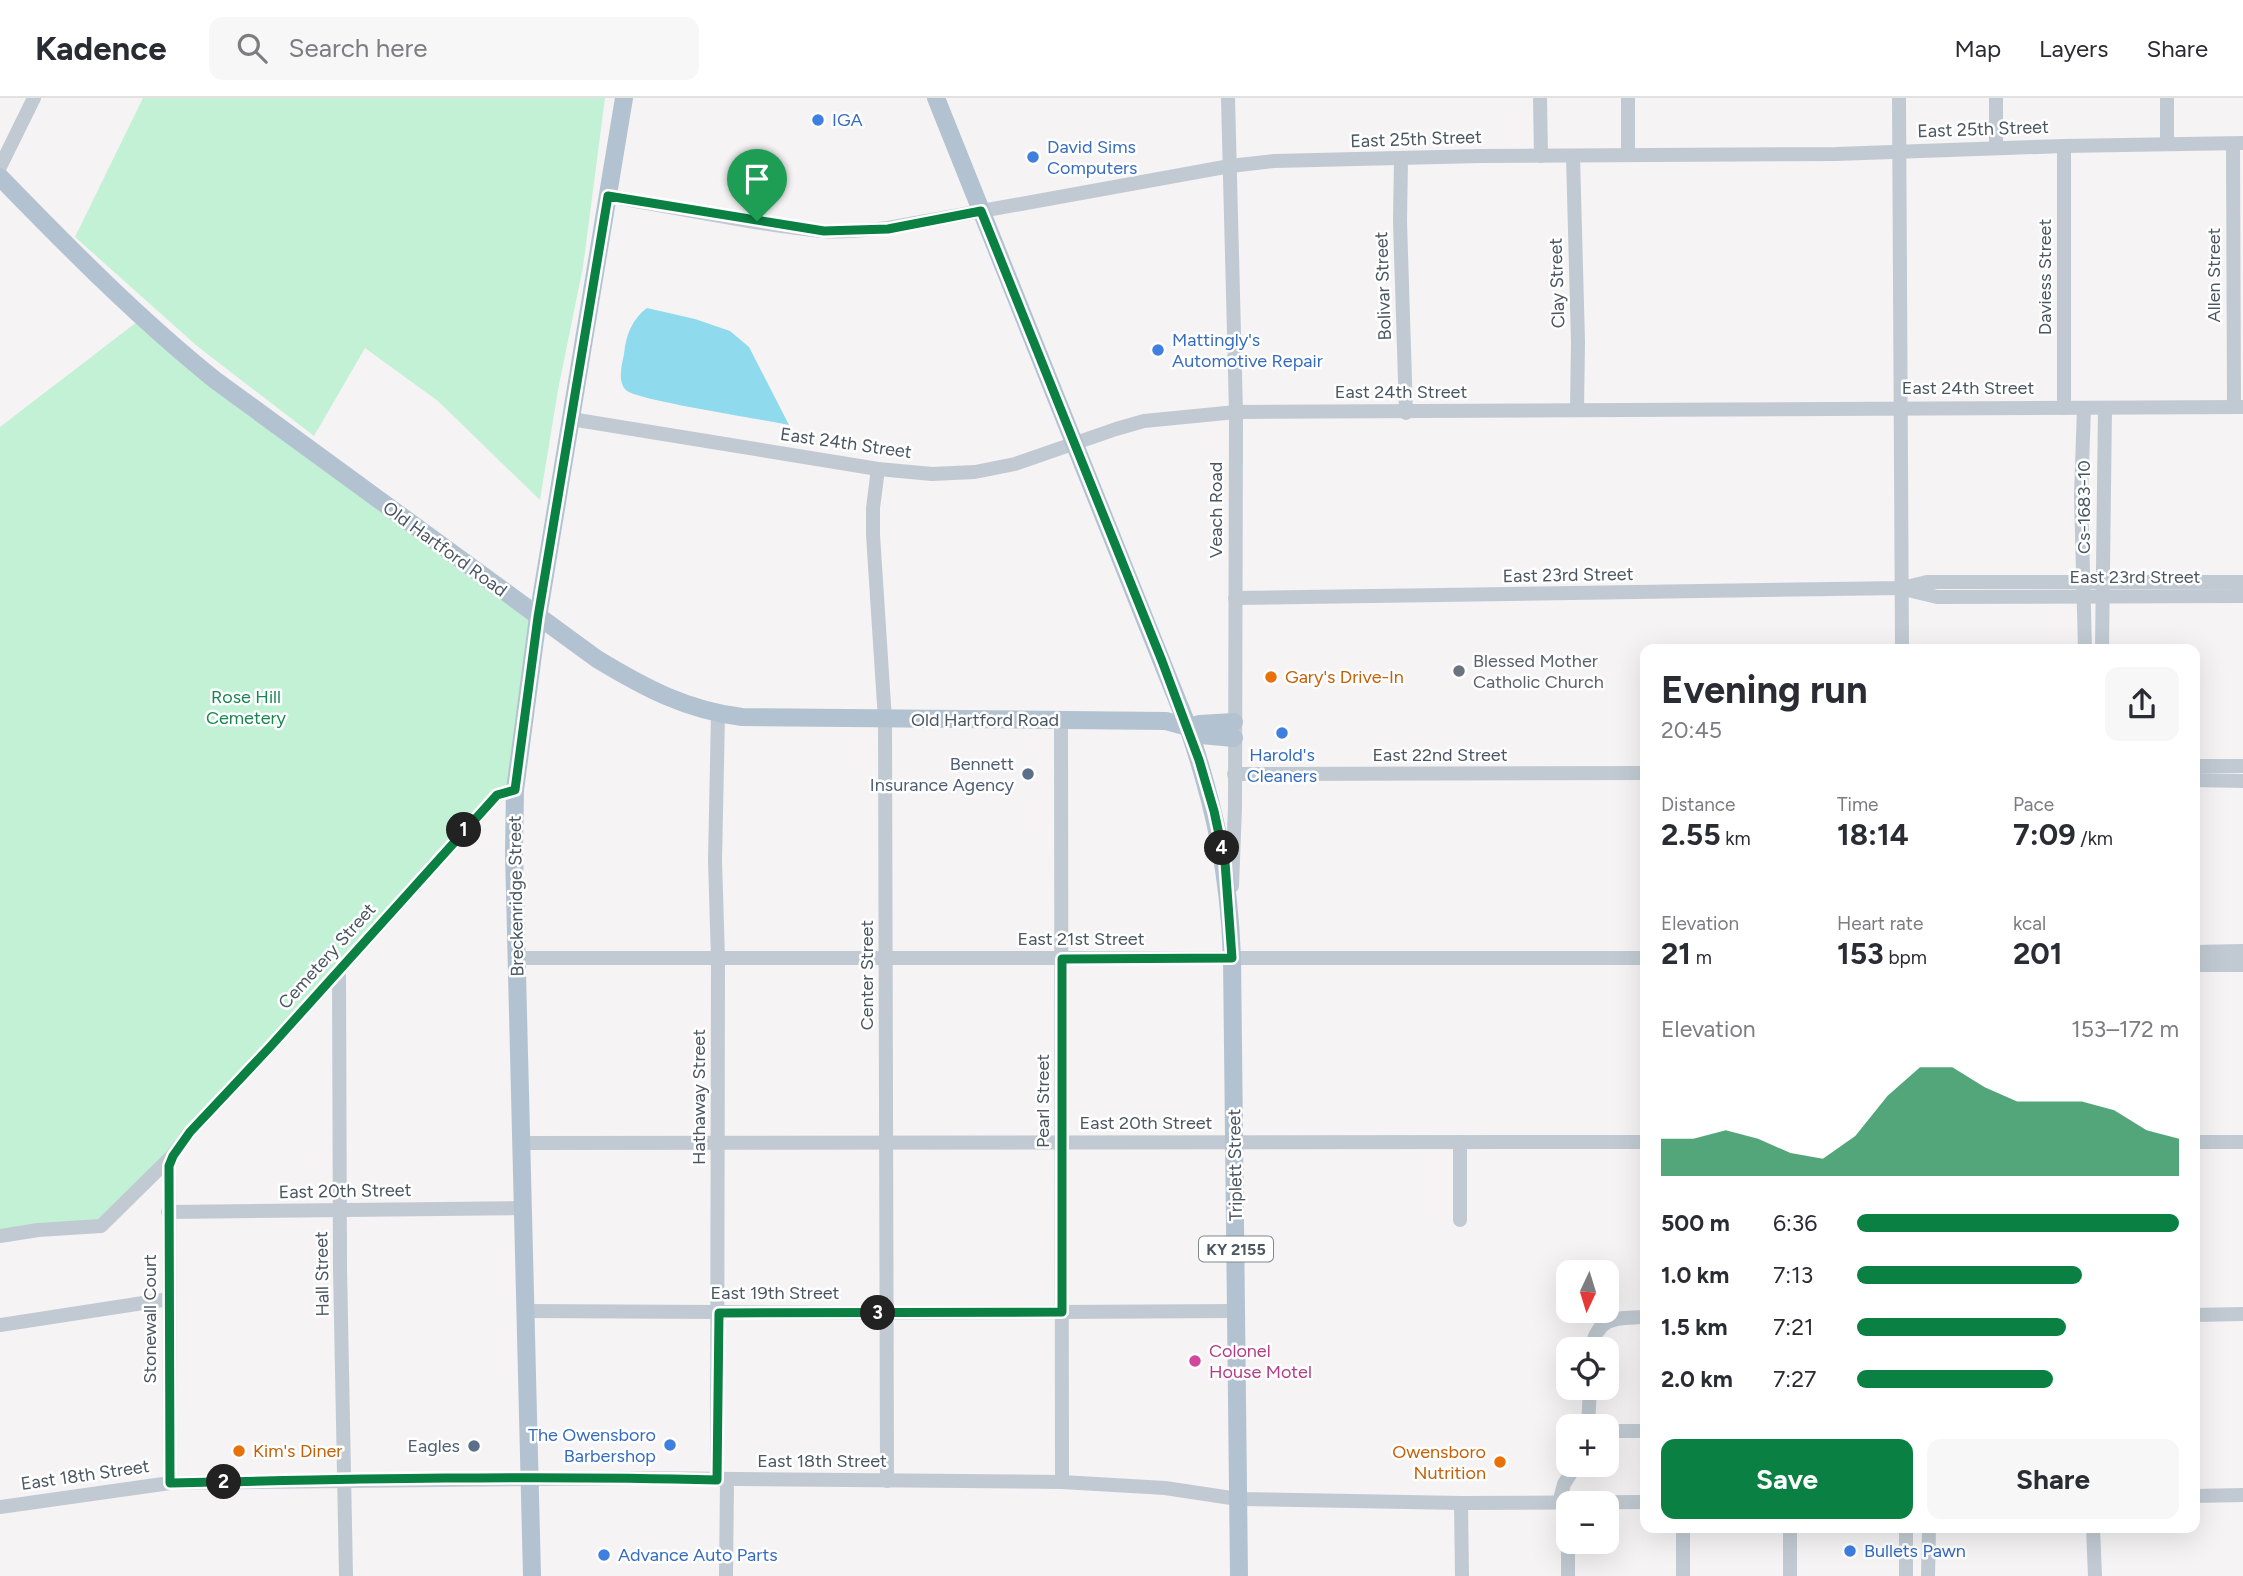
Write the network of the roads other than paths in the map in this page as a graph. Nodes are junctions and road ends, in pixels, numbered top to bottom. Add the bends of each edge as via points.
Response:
1 (34, 98) edge
2 (624, 98) edge
3 (936, 98) edge
4 (1228, 98) edge
5 (1540, 98) edge
6 (1628, 98) edge
7 (1899, 98) edge
8 (1996, 98) edge
9 (2167, 98) edge
10 (2167, 143) junction
11 (2238, 144) edge
12 (2064, 146) junction
13 (1996, 148) junction
14 (1900, 152) junction
15 (1628, 155) junction
16 (1541, 156) junction
17 (1573, 156) junction
18 (1402, 159) junction
19 (1230, 166) junction
20 (0, 167) edge
21 (0, 177) edge
22 (608, 196) junction
23 (981, 211) junction
24 (2239, 407) edge
25 (1901, 408) junction
26 (2064, 408) junction
27 (2084, 408) junction
28 (2105, 408) junction
29 (1577, 409) junction
30 (1236, 412) junction
31 (1406, 413) junction
32 (571, 419) junction
33 (1075, 443) junction
34 (878, 469) junction
35 (2084, 582) junction
36 (2103, 582) junction
37 (2243, 582) edge
38 (1902, 589) junction
39 (2243, 596) edge
40 (2085, 597) junction
41 (2103, 597) junction
42 (1235, 598) junction
43 (538, 617) junction
44 (1902, 644) edge
45 (2085, 644) edge
46 (2102, 644) edge
47 (718, 714) junction
48 (885, 720) junction
49 (1061, 720) junction
50 (1188, 727) junction
51 (1234, 730) junction
52 (2200, 766) edge
53 (2243, 766) edge
54 (1640, 773) edge
55 (1234, 774) junction
56 (2200, 780) edge
57 (2243, 781) edge
58 (515, 790) junction
59 (1231, 922) junction
60 (2200, 951) edge
61 (2243, 951) edge
62 (516, 958) junction
63 (1232, 958) junction
64 (1640, 958) edge
65 (718, 959) junction
66 (887, 959) junction
67 (1062, 959) junction
68 (2200, 965) edge
69 (2243, 965) edge
70 (339, 971) junction
71 (718, 1142) junction
72 (886, 1142) junction
73 (1062, 1142) junction
74 (1234, 1142) junction
75 (1460, 1142) junction
76 (1640, 1142) edge
77 (2200, 1142) edge
78 (2243, 1142) edge
79 (520, 1143) junction
80 (173, 1156) junction
81 (522, 1208) junction
82 (340, 1210) junction
83 (168, 1212) junction
84 (1460, 1220) dead end
85 (0, 1236) edge
86 (169, 1298) junction
87 (524, 1311) junction
88 (1236, 1311) junction
89 (1062, 1312) junction
90 (719, 1313) junction
91 (887, 1313) junction
92 (2243, 1314) edge
93 (2200, 1315) edge
94 (1640, 1317) edge
95 (0, 1325) edge
96 (1594, 1337) edge
97 (1619, 1431) edge
98 (1640, 1431) edge
99 (528, 1479) junction
100 (344, 1480) junction
101 (722, 1480) junction
102 (887, 1481) junction
103 (1062, 1482) junction
104 (170, 1483) junction
105 (2243, 1495) edge
106 (2200, 1496) edge
107 (1238, 1499) junction
108 (1619, 1502) edge
109 (1640, 1502) edge
110 (1461, 1503) junction
111 (1556, 1503) edge
112 (0, 1507) edge
113 (1683, 1533) edge
114 (1790, 1533) edge
115 (1906, 1533) edge
116 (1929, 1533) edge
117 (2093, 1533) edge
118 (1568, 1554) edge
119 (346, 1576) edge
120 (532, 1576) edge
121 (726, 1576) edge
122 (1238, 1576) edge
123 (1462, 1576) edge
124 (1568, 1576) edge
125 (1683, 1576) edge
126 (1790, 1576) edge
127 (1906, 1576) edge
128 (1927, 1576) edge
129 (2095, 1576) edge

1 - 20 street
2 - 22 main road, Breckenridge Street
3 - 23 main road, KY 2155
4 - 19 street, Veach Road
5 - 16 street
6 - 15 street
7 - 14 street
8 - 13 street
9 - 10 street
10 - 11 street, East 25th Street
10 - 12 street, East 25th Street
11 - 24 street, Allen Street
12 - 13 street, East 25th Street
12 - 26 street, Daviess Street
13 - 14 street, East 25th Street
14 - 15 street, East 25th Street
14 - 25 street
15 - 17 street, East 25th Street
16 - 17 street, East 25th Street
16 - 18 street, East 25th Street
17 - 29 street, Clay Street
18 - 19 street, East 25th Street
18 - 31 street, Bolivar Street
19 - 23 street, East 25th Street
19 - 30 street, Veach Road
21 - 43 main road, Old Hartford Road via 173,346 272,424
22 - 23 street, East 25th Street via 824,231 888,229
22 - 32 main road, Breckenridge Street
23 - 33 main road, KY 2155
24 - 28 street, East 24th Street
25 - 26 street, East 24th Street
25 - 29 street, East 24th Street
25 - 38 street
26 - 27 street, East 24th Street
27 - 28 street, East 24th Street
27 - 35 street
28 - 36 street, Cs-1683-10
29 - 31 street, East 24th Street
30 - 31 street, East 24th Street
30 - 33 street, East 24th Street via 1144,421
30 - 42 street, Veach Road
32 - 34 street, East 24th Street
32 - 43 main road, Breckenridge Street
33 - 34 street, East 24th Street via 975,472
33 - 50 main road, KY 2155
34 - 48 street, Center Street via 873,534
35 - 36 street, East 23rd Street
35 - 38 street, East 23rd Street via 1927,582
35 - 40 street
36 - 37 street, East 23rd Street
36 - 41 street, Cs-1683-10
38 - 40 street, East 23rd Street via 1937,597
38 - 42 street, East 23rd Street
38 - 44 street
39 - 41 street, East 23rd Street
40 - 41 street, East 23rd Street
40 - 45 street
41 - 46 street, Cs-1683-10
42 - 51 street, Veach Road
43 - 47 main road, Old Hartford Road via 623,675 681,704
43 - 58 main road, Breckenridge Street
47 - 48 main road, Old Hartford Road
47 - 65 street, Hathaway Street
48 - 49 main road, Old Hartford Road
48 - 66 street, Center Street
49 - 50 main road, Old Hartford Road via 1166,721
49 - 67 street, Pearl Street
50 - 51 main road, Old Hartford Road via 1199,724
50 - 59 main road, KY 2155 via 1217,823
51 - 55 street, Veach Road
52 - 53 street
54 - 55 street, East 22nd Street
55 - 59 street, Veach Road
56 - 57 street
58 - 62 main road, Breckenridge Street
58 - 70 street, Cemetery Street via 497,795
59 - 63 main road, Triplett Street / KY 2155
60 - 61 street
62 - 65 street, East 21st Street
62 - 79 main road, Breckenridge Street
63 - 64 street, East 21st Street
63 - 67 street, East 21st Street
63 - 74 main road, Triplett Street / KY 2155
65 - 66 street, East 21st Street
65 - 71 street, Hathaway Street
66 - 67 street, East 21st Street
66 - 72 street, Center Street
67 - 73 street, Pearl Street
68 - 69 street
70 - 80 street, Cemetery Street
70 - 82 street, Hall Street
71 - 72 street, East 20th Street
71 - 79 street, East 20th Street
71 - 90 street, Hathaway Street
72 - 73 street, East 20th Street
72 - 91 street, Center Street
73 - 74 street, East 20th Street
73 - 89 street, Pearl Street
74 - 75 street, East 20th Street
74 - 88 main road, Triplett Street / KY 2155
75 - 76 street, East 20th Street
75 - 84 street
77 - 78 street
79 - 81 main road, Breckenridge Street
80 - 83 street, Stonewall Court
80 - 85 street, Cemetery Street via 101,1226
81 - 82 street, East 20th Street
81 - 87 main road, Breckenridge Street
82 - 83 street, East 20th Street
82 - 100 street, Hall Street
83 - 86 street, Stonewall Court
86 - 95 street
86 - 104 street, Stonewall Court
87 - 90 street, East 19th Street
87 - 99 main road, Breckenridge Street
88 - 89 street, East 19th Street
88 - 107 main road, Triplett Street / KY 2155
89 - 91 street, East 19th Street
89 - 103 street, Pearl Street
90 - 91 street, East 19th Street
90 - 101 street, Hathaway Street
91 - 102 street, Center Street
92 - 93 street
94 - 96 street via 1608,1321
97 - 98 street
99 - 100 street, East 18th Street
99 - 101 street, East 18th Street
99 - 120 main road, Breckenridge Street
100 - 104 street, East 18th Street
100 - 119 street, Hall Street
101 - 102 street, East 18th Street
101 - 121 street, Hathaway Street
102 - 103 street, East 18th Street
103 - 107 street, East 18th Street via 1165,1488
104 - 112 street, East 18th Street
105 - 106 street
107 - 110 street, East 18th Street
107 - 122 main road, Triplett Street / KY 2155
108 - 109 street, East 18th Street
110 - 111 street, East 18th Street
110 - 123 street
113 - 125 street
114 - 126 street
115 - 127 street
116 - 128 street
117 - 129 street
118 - 124 street

